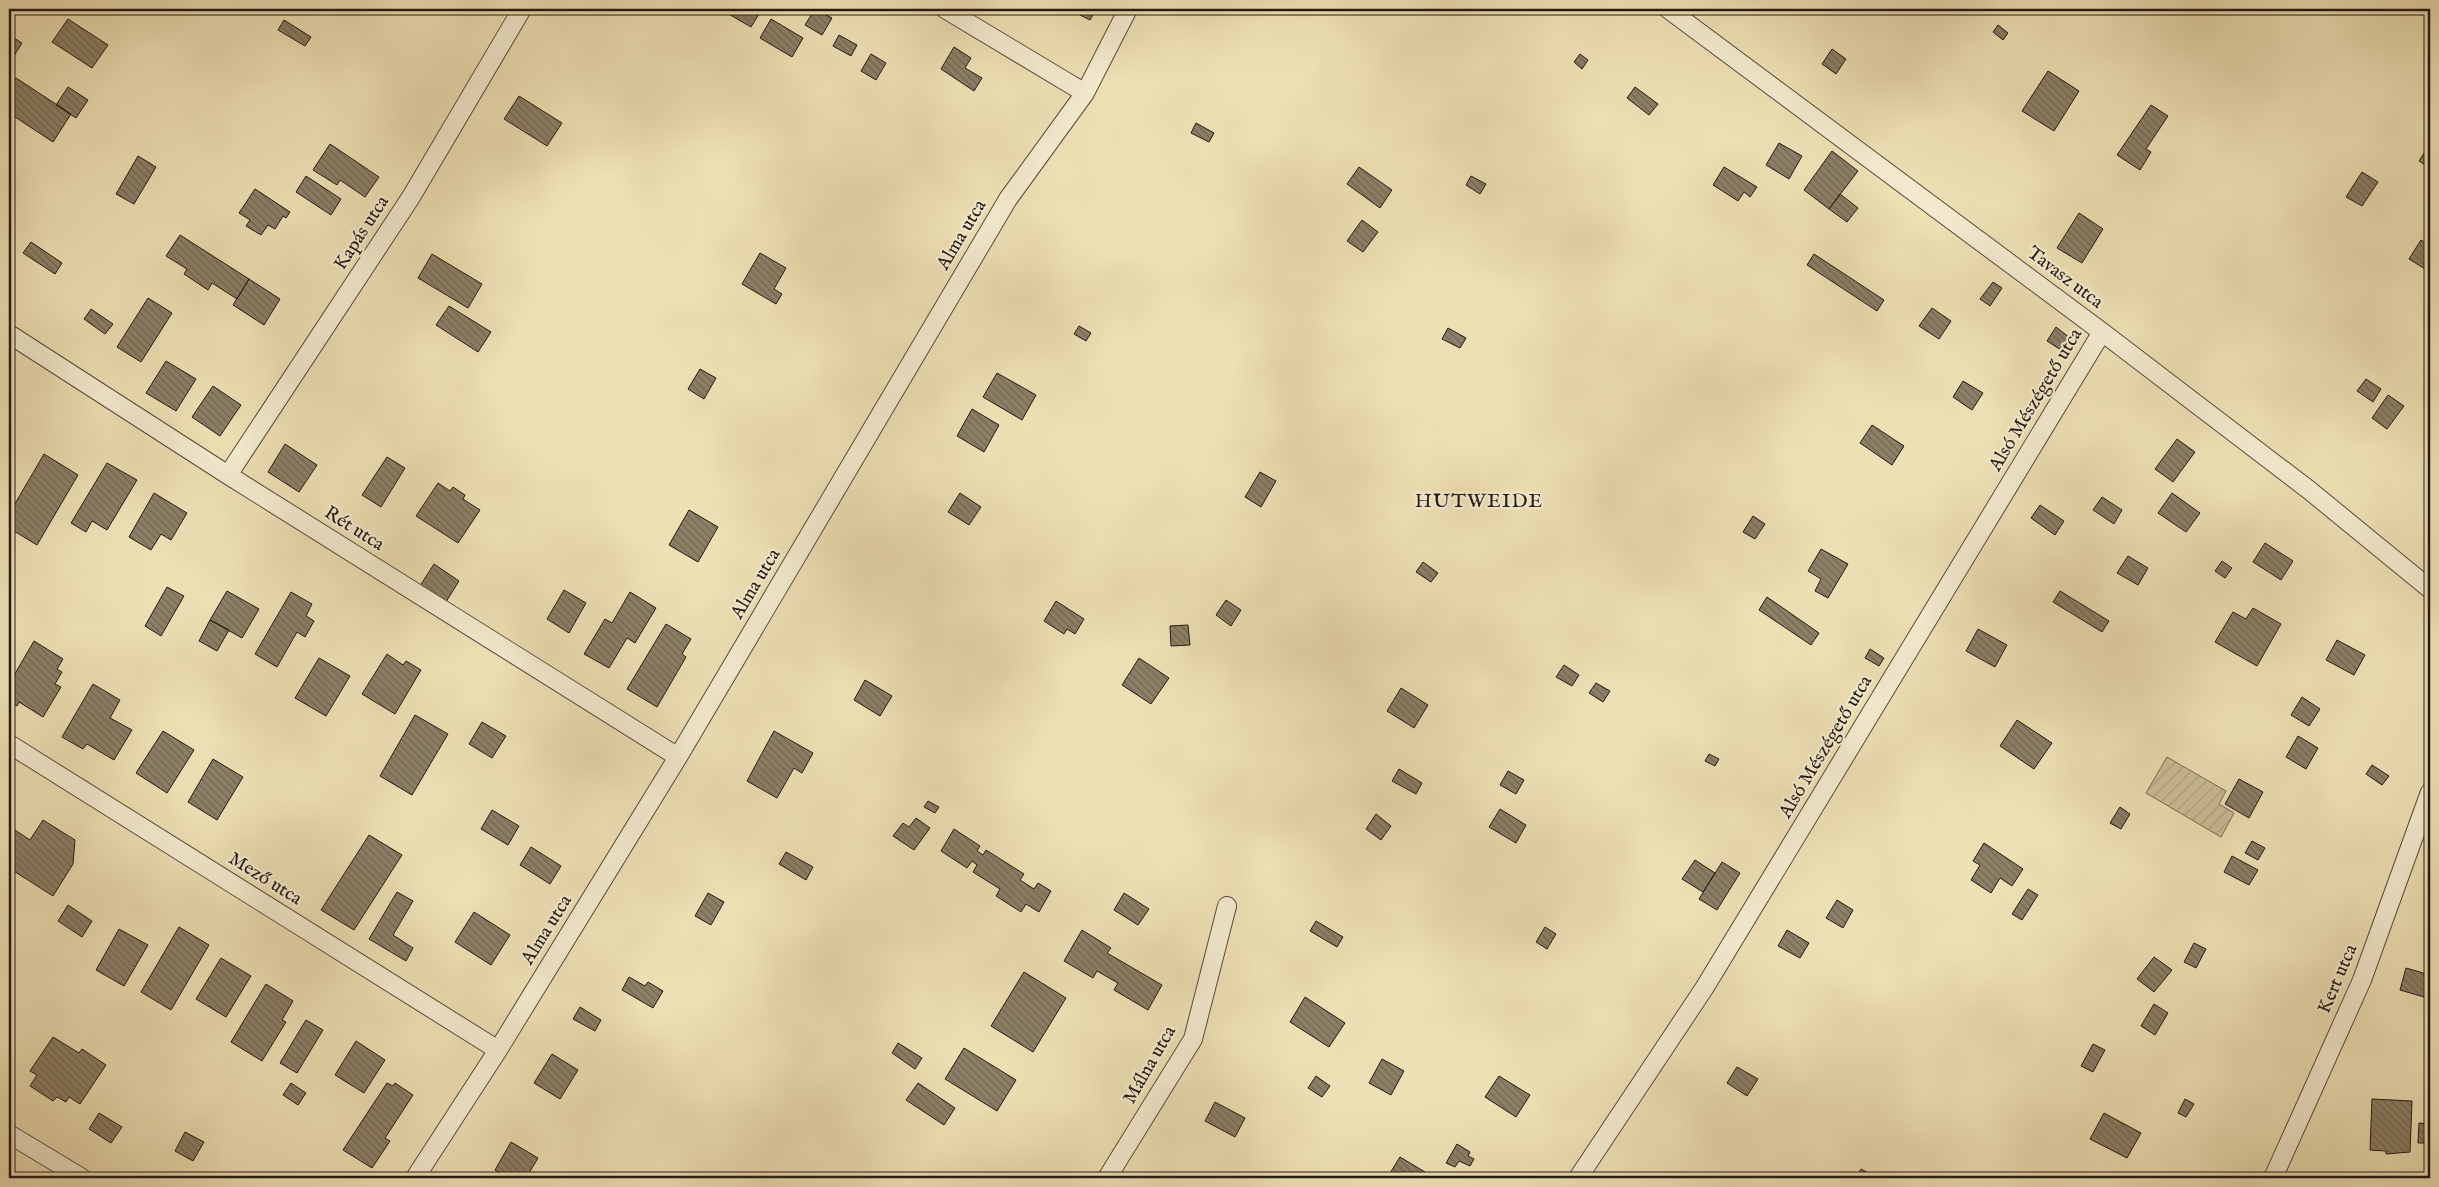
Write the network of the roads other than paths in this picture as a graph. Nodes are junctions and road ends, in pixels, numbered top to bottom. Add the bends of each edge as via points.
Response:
1 (522, 9) edge
2 (946, 9) edge
3 (1128, 9) edge
4 (1668, 9) edge
5 (1085, 93) junction
6 (2102, 332) junction
7 (9, 334) edge
8 (228, 475) junction
9 (2430, 589) edge
10 (9, 744) edge
11 (678, 757) junction
12 (2430, 792) edge
13 (1226, 906) dead end
14 (498, 1050) junction
15 (9, 1134) edge
16 (82, 1178) edge
17 (415, 1178) edge
18 (1107, 1178) edge
19 (1578, 1178) edge
20 (2273, 1178) edge

1 - 8 street, Kapás utca via 411,197
2 - 5 street
3 - 5 street, Alma utca
4 - 6 street, Tavasz utca
5 - 11 street, Alma utca via 1008,199
6 - 9 street, Tavasz utca via 2308,490
6 - 19 street, Alsó Mészégető utca via 1705,987
7 - 8 street, Rét utca
8 - 11 street, Rét utca
10 - 14 street, Mező utca
11 - 14 street, Alma utca
12 - 20 street, Kert utca via 2362,980
13 - 18 street, Málna utca via 1193,1039
14 - 17 street, Alma utca
15 - 16 street

